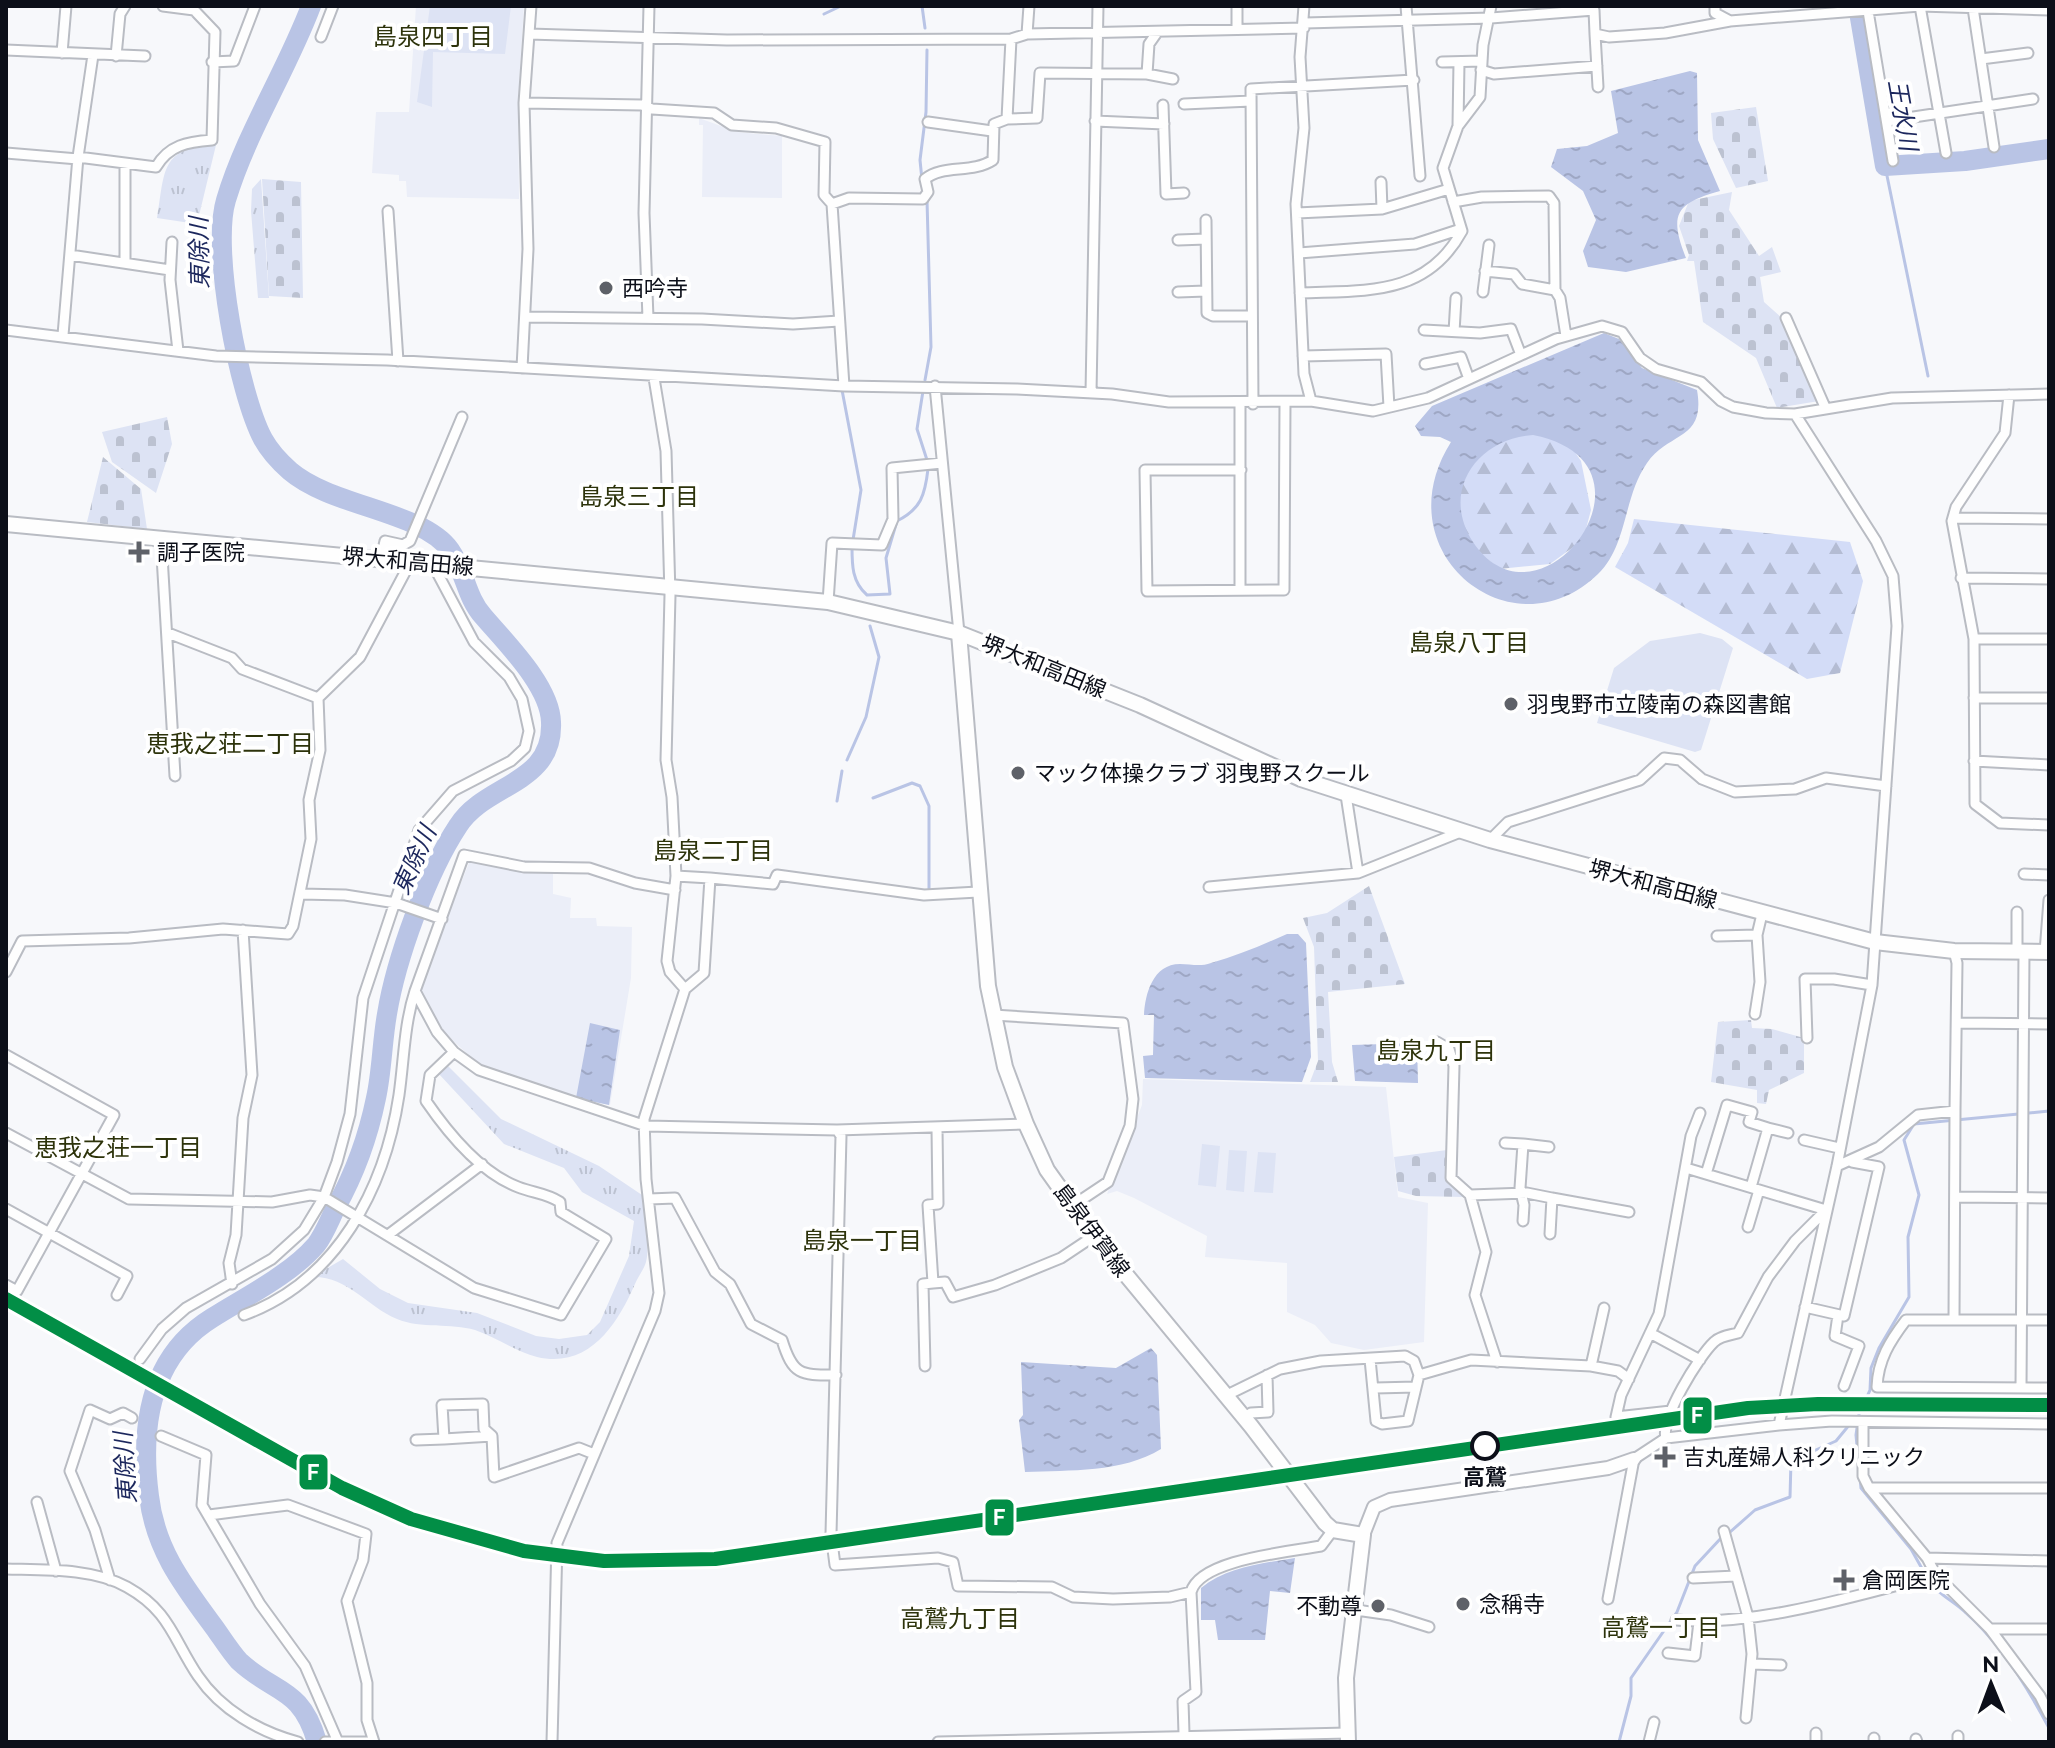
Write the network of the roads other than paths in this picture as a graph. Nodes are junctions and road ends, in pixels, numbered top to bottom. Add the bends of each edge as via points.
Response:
1 (66, 6) edge
2 (125, 6) edge
3 (163, 6) edge
4 (255, 6) edge
5 (333, 6) edge
6 (531, 6) edge
7 (649, 6) edge
8 (1029, 6) edge
9 (1098, 6) edge
10 (1237, 6) edge
11 (1304, 6) edge
12 (1406, 6) edge
13 (1491, 6) edge
14 (1715, 6) edge
15 (1920, 6) edge
16 (1944, 6) edge
17 (194, 8) edge
18 (1584, 8) edge
19 (1973, 8) edge
20 (2036, 8) edge
21 (2049, 10) edge
22 (1868, 11) junction
23 (1491, 18) junction
24 (1407, 19) junction
25 (1730, 21) junction
26 (1304, 25) junction
27 (1237, 28) junction
28 (1098, 33) junction
29 (529, 34) junction
30 (1027, 34) junction
31 (1156, 34) junction
32 (1595, 34) junction
33 (321, 37) dead end
34 (648, 37) junction
35 (1011, 39) junction
36 (6, 50) edge
37 (62, 53) junction
38 (2028, 53) dead end
39 (93, 55) junction
40 (116, 56) junction
41 (145, 56) dead end
42 (1981, 59) junction
43 (212, 62) junction
44 (1442, 62) dead end
45 (1459, 62) junction
46 (1481, 66) junction
47 (1597, 66) junction
48 (1147, 74) junction
49 (1097, 75) junction
50 (1173, 79) dead end
51 (1414, 80) junction
52 (1598, 87) dead end
53 (1301, 88) junction
54 (2033, 99) dead end
55 (1251, 101) junction
56 (524, 103) junction
57 (1184, 104) dead end
58 (1163, 105) dead end
59 (1988, 105) junction
60 (646, 106) junction
61 (1939, 113) junction
62 (1007, 119) junction
63 (1095, 121) junction
64 (1887, 121) junction
65 (928, 122) dead end
66 (1164, 124) junction
67 (1458, 126) junction
68 (992, 131) junction
69 (1994, 147) dead end
70 (6, 153) edge
71 (1946, 153) dead end
72 (78, 158) junction
73 (1893, 161) dead end
74 (125, 163) junction
75 (1420, 176) dead end
76 (1381, 182) dead end
77 (1449, 189) junction
78 (1184, 193) dead end
79 (1453, 202) junction
80 (832, 204) junction
81 (1382, 209) junction
82 (388, 211) dead end
83 (1297, 213) junction
84 (1206, 220) dead end
85 (1461, 229) junction
86 (1206, 239) junction
87 (1178, 240) dead end
88 (172, 242) dead end
89 (1489, 245) dead end
90 (1299, 253) junction
91 (70, 255) junction
92 (125, 263) junction
93 (170, 270) junction
94 (1485, 271) junction
95 (1555, 290) junction
96 (1206, 291) junction
97 (1178, 292) dead end
98 (1483, 292) dead end
99 (1300, 293) junction
100 (1456, 298) dead end
101 (1251, 316) junction
102 (527, 317) junction
103 (648, 318) junction
104 (1786, 318) dead end
105 (839, 321) junction
106 (6, 330) edge
107 (1424, 330) dead end
108 (1454, 332) junction
109 (63, 335) junction
110 (1566, 336) junction
111 (178, 351) junction
112 (1521, 355) junction
113 (1303, 356) junction
114 (398, 361) junction
115 (1425, 364) dead end
116 (522, 368) junction
117 (654, 378) junction
118 (1469, 379) junction
119 (844, 386) junction
120 (935, 386) junction
121 (1091, 393) junction
122 (2049, 394) edge
123 (2009, 395) junction
124 (1311, 401) junction
125 (1285, 402) junction
126 (1240, 404) junction
127 (1253, 404) junction
128 (1389, 407) junction
129 (1825, 407) junction
130 (1795, 414) junction
131 (462, 417) dead end
132 (942, 463) junction
133 (1241, 470) junction
134 (1953, 518) junction
135 (2049, 519) edge
136 (6, 524) edge
137 (161, 539) junction
138 (381, 559) junction
139 (411, 561) junction
140 (436, 564) junction
141 (1961, 578) junction
142 (2049, 579) edge
143 (669, 585) junction
144 (1240, 590) junction
145 (828, 602) junction
146 (168, 633) junction
147 (959, 633) junction
148 (1974, 639) junction
149 (2049, 639) edge
150 (318, 698) junction
151 (1974, 698) junction
152 (2049, 698) edge
153 (1974, 761) junction
154 (2049, 765) edge
155 (175, 776) dead end
156 (1886, 786) junction
157 (1346, 795) junction
158 (2049, 825) edge
159 (1463, 831) junction
160 (1490, 840) junction
161 (1358, 873) junction
162 (2024, 874) dead end
163 (2049, 875) edge
164 (676, 876) junction
165 (710, 878) junction
166 (1209, 887) dead end
167 (675, 890) junction
168 (978, 892) junction
169 (301, 894) junction
170 (2049, 900) edge
171 (396, 903) junction
172 (2017, 912) dead end
173 (1762, 914) junction
174 (440, 918) junction
175 (243, 930) junction
176 (1757, 935) junction
177 (1717, 936) dead end
178 (1875, 942) junction
179 (1954, 951) junction
180 (2021, 951) junction
181 (2047, 952) edge
182 (6, 972) edge
183 (1872, 985) junction
184 (685, 989) junction
185 (415, 991) junction
186 (1755, 1014) dead end
187 (993, 1015) junction
188 (1957, 1023) junction
189 (2025, 1024) junction
190 (2049, 1024) edge
191 (1807, 1038) dead end
192 (1437, 1042) dead end
193 (454, 1052) junction
194 (6, 1055) edge
195 (1700, 1113) dead end
196 (1955, 1117) junction
197 (1026, 1124) junction
198 (646, 1126) junction
199 (937, 1128) junction
200 (1768, 1128) junction
201 (837, 1130) junction
202 (6, 1133) edge
203 (1788, 1133) dead end
204 (1804, 1140) dead end
205 (1505, 1143) dead end
206 (1523, 1144) junction
207 (1549, 1147) dead end
208 (1839, 1148) junction
209 (1850, 1161) junction
210 (482, 1164) junction
211 (1837, 1166) junction
212 (1686, 1168) junction
213 (1706, 1174) junction
214 (84, 1175) junction
215 (1755, 1189) junction
216 (1520, 1193) junction
217 (1470, 1195) junction
218 (324, 1197) junction
219 (1955, 1197) junction
220 (1552, 1198) junction
221 (2024, 1198) junction
222 (2049, 1198) edge
223 (649, 1199) junction
224 (238, 1202) junction
225 (1072, 1206) junction
226 (6, 1209) edge
227 (1826, 1210) junction
228 (1629, 1212) dead end
229 (359, 1214) junction
230 (1523, 1221) dead end
231 (1748, 1227) dead end
232 (49, 1233) junction
233 (1550, 1234) dead end
234 (388, 1235) junction
235 (1094, 1236) junction
236 (933, 1283) junction
237 (232, 1284) junction
238 (6, 1285) edge
239 (117, 1295) dead end
240 (1805, 1307) junction
241 (1604, 1308) dead end
242 (244, 1315) dead end
243 (1838, 1315) junction
244 (1954, 1319) junction
245 (2023, 1320) junction
246 (2049, 1320) edge
247 (1650, 1333) junction
248 (140, 1359) dead end
249 (1370, 1359) junction
250 (1700, 1360) junction
251 (1497, 1362) junction
252 (925, 1366) dead end
253 (1591, 1366) junction
254 (836, 1375) junction
255 (1267, 1375) junction
256 (1419, 1375) junction
257 (1629, 1379) junction
258 (1844, 1386) dead end
259 (1416, 1387) junction
260 (1375, 1388) junction
261 (2021, 1388) junction
262 (2049, 1388) edge
263 (1225, 1396) junction
264 (1671, 1411) junction
265 (132, 1418) dead end
266 (1244, 1418) junction
267 (1863, 1422) junction
268 (2049, 1424) edge
269 (1779, 1425) junction
270 (161, 1436) dead end
271 (492, 1436) junction
272 (1666, 1438) junction
273 (444, 1439) junction
274 (416, 1440) dead end
275 (594, 1454) junction
276 (1634, 1459) junction
277 (1869, 1488) junction
278 (2049, 1488) edge
279 (37, 1502) dead end
280 (209, 1515) junction
281 (1333, 1530) junction
282 (1724, 1531) dead end
283 (1363, 1535) junction
284 (1927, 1558) junction
285 (2049, 1561) edge
286 (6, 1569) edge
287 (56, 1571) junction
288 (1936, 1575) junction
289 (1736, 1576) junction
290 (1693, 1578) dead end
291 (110, 1580) junction
292 (1191, 1592) junction
293 (1608, 1599) dead end
294 (1356, 1610) junction
295 (1748, 1617) junction
296 (1676, 1620) dead end
297 (1699, 1622) junction
298 (1429, 1627) dead end
299 (1990, 1629) junction
300 (2049, 1629) edge
301 (1668, 1653) dead end
302 (1752, 1664) junction
303 (1781, 1665) dead end
304 (2045, 1696) edge
305 (2049, 1714) edge
306 (1746, 1718) dead end
307 (1654, 1722) dead end
308 (1184, 1734) junction
309 (1348, 1737) edge
310 (1066, 1740) edge
311 (979, 1741) edge
312 (298, 1742) edge
313 (325, 1742) edge
314 (338, 1742) edge
315 (367, 1742) edge
316 (374, 1742) edge
317 (552, 1742) edge
318 (938, 1742) edge
319 (1649, 1742) edge

1 - 37 street
2 - 40 street
3 - 17 street
4 - 43 street via 234,61
5 - 33 street
6 - 29 street
7 - 34 street
8 - 30 street
9 - 28 street
10 - 27 street
11 - 26 street
12 - 24 street
13 - 23 street
14 - 25 street via 1715,13
15 - 16 street
15 - 22 street
15 - 61 street
16 - 19 street
17 - 43 street via 215,32
18 - 23 street
18 - 32 street via 1594,10
19 - 20 street
19 - 42 street
20 - 21 street
22 - 25 street
22 - 64 street
23 - 24 street
23 - 46 street
24 - 26 street
24 - 51 street
25 - 32 street via 1665,33
26 - 27 street
26 - 53 street
27 - 31 street
28 - 30 street
28 - 31 street
28 - 49 street
29 - 34 street
29 - 56 street
30 - 35 street
31 - 48 street via 1149,44
32 - 47 street
34 - 35 street
34 - 60 street
35 - 62 street
36 - 37 street
37 - 39 street
38 - 42 street
39 - 40 street
39 - 72 street
40 - 41 street
42 - 59 street
43 - 74 street via 212,140 165,151 156,167
44 - 45 street
45 - 46 street
45 - 67 street
46 - 47 street via 1494,74
46 - 67 street via 1480,97
47 - 52 street
48 - 49 street
48 - 50 street
49 - 62 street via 1040,73 1037,118
49 - 63 street
51 - 53 street
51 - 75 street
53 - 55 street via 1251,89
53 - 83 street via 1304,128
54 - 59 street
55 - 57 street
55 - 101 street
56 - 60 street
56 - 102 street
58 - 66 street
59 - 61 street
59 - 69 street
60 - 80 street via 714,113 732,125 776,128 825,142 824,195
60 - 103 street
61 - 64 street
61 - 71 street
62 - 68 street via 994,124
63 - 66 street
63 - 121 street
64 - 73 street
65 - 68 street
66 - 78 street via 1166,194
67 - 77 street via 1443,168
68 - 80 street via 993,160 981,168 933,172 925,179 928,192 923,199 849,198
70 - 72 street
72 - 74 street
72 - 91 street
74 - 92 street
76 - 81 street
77 - 79 street
77 - 81 street
79 - 85 street
79 - 95 street via 1549,196 1554,203
80 - 105 street
81 - 83 street
82 - 114 street
83 - 90 street
84 - 86 street
85 - 90 street via 1400,246
85 - 99 street via 1436,266 1399,285
86 - 87 street
86 - 96 street
88 - 93 street
89 - 94 street
90 - 99 street
91 - 92 street
91 - 109 street
92 - 93 street
93 - 111 street
94 - 95 street via 1514,274 1522,284
94 - 98 street
95 - 110 street
96 - 97 street
96 - 101 street via 1207,313
99 - 113 street
100 - 108 street
101 - 127 street
102 - 103 street
102 - 116 street
103 - 105 street
104 - 129 street
105 - 119 street
106 - 109 street
107 - 108 street
108 - 112 street via 1511,329
109 - 111 street
110 - 112 street
110 - 130 street via 1612,327 1656,369 1701,382 1721,401 1766,413
111 - 114 street
112 - 118 street
113 - 124 street
113 - 128 street via 1386,354
114 - 116 street
115 - 118 street via 1461,357
116 - 117 street
117 - 119 street
117 - 143 street via 666,451
118 - 128 street via 1428,398
119 - 120 street
120 - 121 street
120 - 132 street
121 - 126 street
122 - 123 street
123 - 129 street via 1892,398
123 - 134 street via 2005,433
124 - 125 street
124 - 128 street via 1373,411
125 - 127 street
125 - 144 street via 1284,590
126 - 127 street
126 - 133 street
129 - 130 street
130 - 156 street via 1893,576 1897,626
131 - 138 street via 410,541 385,541
132 - 145 street via 892,468 893,519 882,545 832,543
132 - 147 street
133 - 144 street
133 - 144 street via 1145,470 1147,591
134 - 135 street
134 - 141 street
136 - 137 main road, 堺大和高田線
137 - 138 main road, 堺大和高田線
137 - 146 street
138 - 139 main road, 堺大和高田線
139 - 140 main road, 堺大和高田線
139 - 150 street via 360,657
140 - 143 main road, 堺大和高田線
140 - 171 street via 474,642 509,677 522,699 529,731 525,748 511,761 453,791 419,830
141 - 142 street
141 - 148 street
143 - 145 main road, 堺大和高田線
143 - 164 street via 666,760
145 - 147 main road, 堺大和高田線
146 - 150 street
146 - 155 street
147 - 157 main road, 堺大和高田線
147 - 168 main road, 島泉伊賀線
148 - 149 street
148 - 151 street
150 - 169 street via 320,750 309,800 311,839
151 - 152 street
151 - 153 street
153 - 154 street
153 - 158 street via 1975,804 1988,816 2000,823
156 - 160 street via 1826,778 1795,789 1735,792 1702,779 1680,760 1664,758 1640,780 1508,822
156 - 178 street
157 - 159 main road, 堺大和高田線
157 - 161 street
159 - 160 main road, 堺大和高田線
159 - 161 street
160 - 173 main road, 堺大和高田線
161 - 166 street
162 - 163 street
164 - 165 street
164 - 167 street
165 - 168 street via 773,884 777,875 924,895
165 - 184 street via 704,973
167 - 174 street via 589,868 524,867 464,855
167 - 184 street via 667,961
168 - 187 main road, 島泉伊賀線
169 - 171 street
169 - 175 street via 288,934
170 - 181 street
171 - 174 street
171 - 218 street via 363,998 350,1114
172 - 180 street
173 - 176 street
173 - 178 main road, 堺大和高田線
174 - 185 street
175 - 182 street via 22,941
175 - 224 street via 252,1075 243,1118
176 - 177 street
176 - 186 street via 1760,982
178 - 179 main road, 堺大和高田線
178 - 183 street
179 - 180 main road, 堺大和高田線
179 - 188 street
180 - 181 main road, 堺大和高田線
180 - 189 street
183 - 191 street via 1805,979
183 - 208 street
184 - 198 street
185 - 193 street
185 - 229 street via 394,1120
187 - 197 main road, 島泉伊賀線
187 - 225 street via 1123,1023 1133,1099 1130,1126 1108,1182
188 - 189 street
188 - 196 street
189 - 190 street
189 - 221 street
192 - 217 street via 1449,1049 1454,1066 1451,1178
193 - 198 street via 479,1070
193 - 210 street via 430,1075 426,1101
194 - 214 street via 114,1115
195 - 212 street
196 - 209 street via 1918,1115 1879,1147
196 - 219 street
197 - 199 street
197 - 225 main road, 島泉伊賀線 via 1047,1170
198 - 201 street
198 - 223 street
199 - 201 street
199 - 236 street via 938,1204 928,1205
200 - 203 street
200 - 213 street via 1749,1122 1752,1112 1727,1105
200 - 215 street
201 - 254 street via 842,1204
202 - 214 street
204 - 208 street
205 - 206 street
206 - 207 street
206 - 216 street
208 - 211 street
209 - 211 street
209 - 243 street via 1879,1167 1844,1316
210 - 234 street
210 - 234 street via 519,1187 547,1193 560,1202 561,1212 606,1239 561,1315 474,1288
211 - 227 street
212 - 213 street
212 - 247 street via 1659,1314
213 - 215 street
214 - 224 street via 129,1199
214 - 232 street
215 - 227 street
215 - 231 street
216 - 217 street
216 - 220 street
216 - 230 street
217 - 251 street via 1486,1252 1475,1295
218 - 224 street
218 - 229 street
218 - 237 street via 304,1230
219 - 221 street
219 - 244 street
220 - 228 street
220 - 233 street
221 - 222 street
221 - 245 street
223 - 254 street via 675,1198 744,1315 782,1340 796,1371
223 - 275 street via 659,1293
224 - 237 street via 229,1263
225 - 235 main road, 島泉伊賀線
226 - 232 street
227 - 240 street
227 - 250 street via 1768,1277 1738,1333 1716,1339
229 - 234 street
229 - 242 street via 327,1262 284,1297
232 - 238 street via 17,1291
232 - 239 street via 127,1276
235 - 236 street via 1061,1258 995,1285 953,1297 945,1282
235 - 263 main road, 島泉伊賀線
236 - 252 street via 923,1284
237 - 248 street via 186,1308
240 - 243 street
240 - 269 street
241 - 253 street
243 - 258 street via 1835,1336 1859,1346
244 - 245 street
244 - 261 street via 1906,1320 1885,1351 1877,1387
245 - 246 street
245 - 261 street
247 - 250 street
247 - 257 street
249 - 255 street via 1321,1361
249 - 256 street via 1405,1356 1414,1361
249 - 260 street
250 - 264 street
251 - 253 street
251 - 256 street via 1471,1360
253 - 257 street via 1618,1371
254 - 292 street via 831,1534 835,1565 938,1558 953,1562 958,1586 1052,1587 1073,1597 1113,1599
255 - 263 street
255 - 266 street via 1268,1412
256 - 259 street
257 - 264 street via 1616,1417
259 - 260 street
259 - 260 street via 1408,1421 1382,1424 1373,1415
261 - 262 street
263 - 266 main road, 島泉伊賀線
264 - 272 street
265 - 291 street via 123,1413 110,1419 90,1410 70,1471
266 - 281 main road, 島泉伊賀線
267 - 268 street
267 - 269 street
267 - 277 street via 1863,1476
269 - 272 street
270 - 280 street via 206,1455 202,1505
271 - 273 street
271 - 273 street via 484,1429 483,1404 442,1405
271 - 275 street via 494,1477 579,1448
272 - 276 street
273 - 274 street
275 - 317 street via 557,1543
276 - 283 street via 1608,1468 1380,1503 1368,1517
276 - 293 street
277 - 278 street
277 - 284 street
279 - 287 street
280 - 314 street via 260,1604 305,1666
280 - 316 street via 288,1505 366,1534 363,1560 347,1601 367,1683 367,1720
281 - 283 main road
281 - 292 street via 1321,1546 1218,1567 1198,1578
282 - 289 street
283 - 294 main road
284 - 285 street
284 - 288 street
286 - 287 street
287 - 291 street
288 - 295 street via 1825,1604
288 - 299 street
289 - 290 street
289 - 295 street
291 - 312 street via 165,1615 198,1677 217,1699 273,1736
292 - 308 street via 1196,1692 1183,1701
294 - 298 street
294 - 309 main road via 1346,1678
295 - 297 street
295 - 302 street
296 - 297 street
297 - 301 street via 1695,1656
299 - 300 street
299 - 304 street
302 - 303 street
302 - 306 street
304 - 305 street
307 - 319 street
308 - 309 street
308 - 310 street
310 - 311 street
311 - 318 street
313 - 314 street
314 - 315 street

